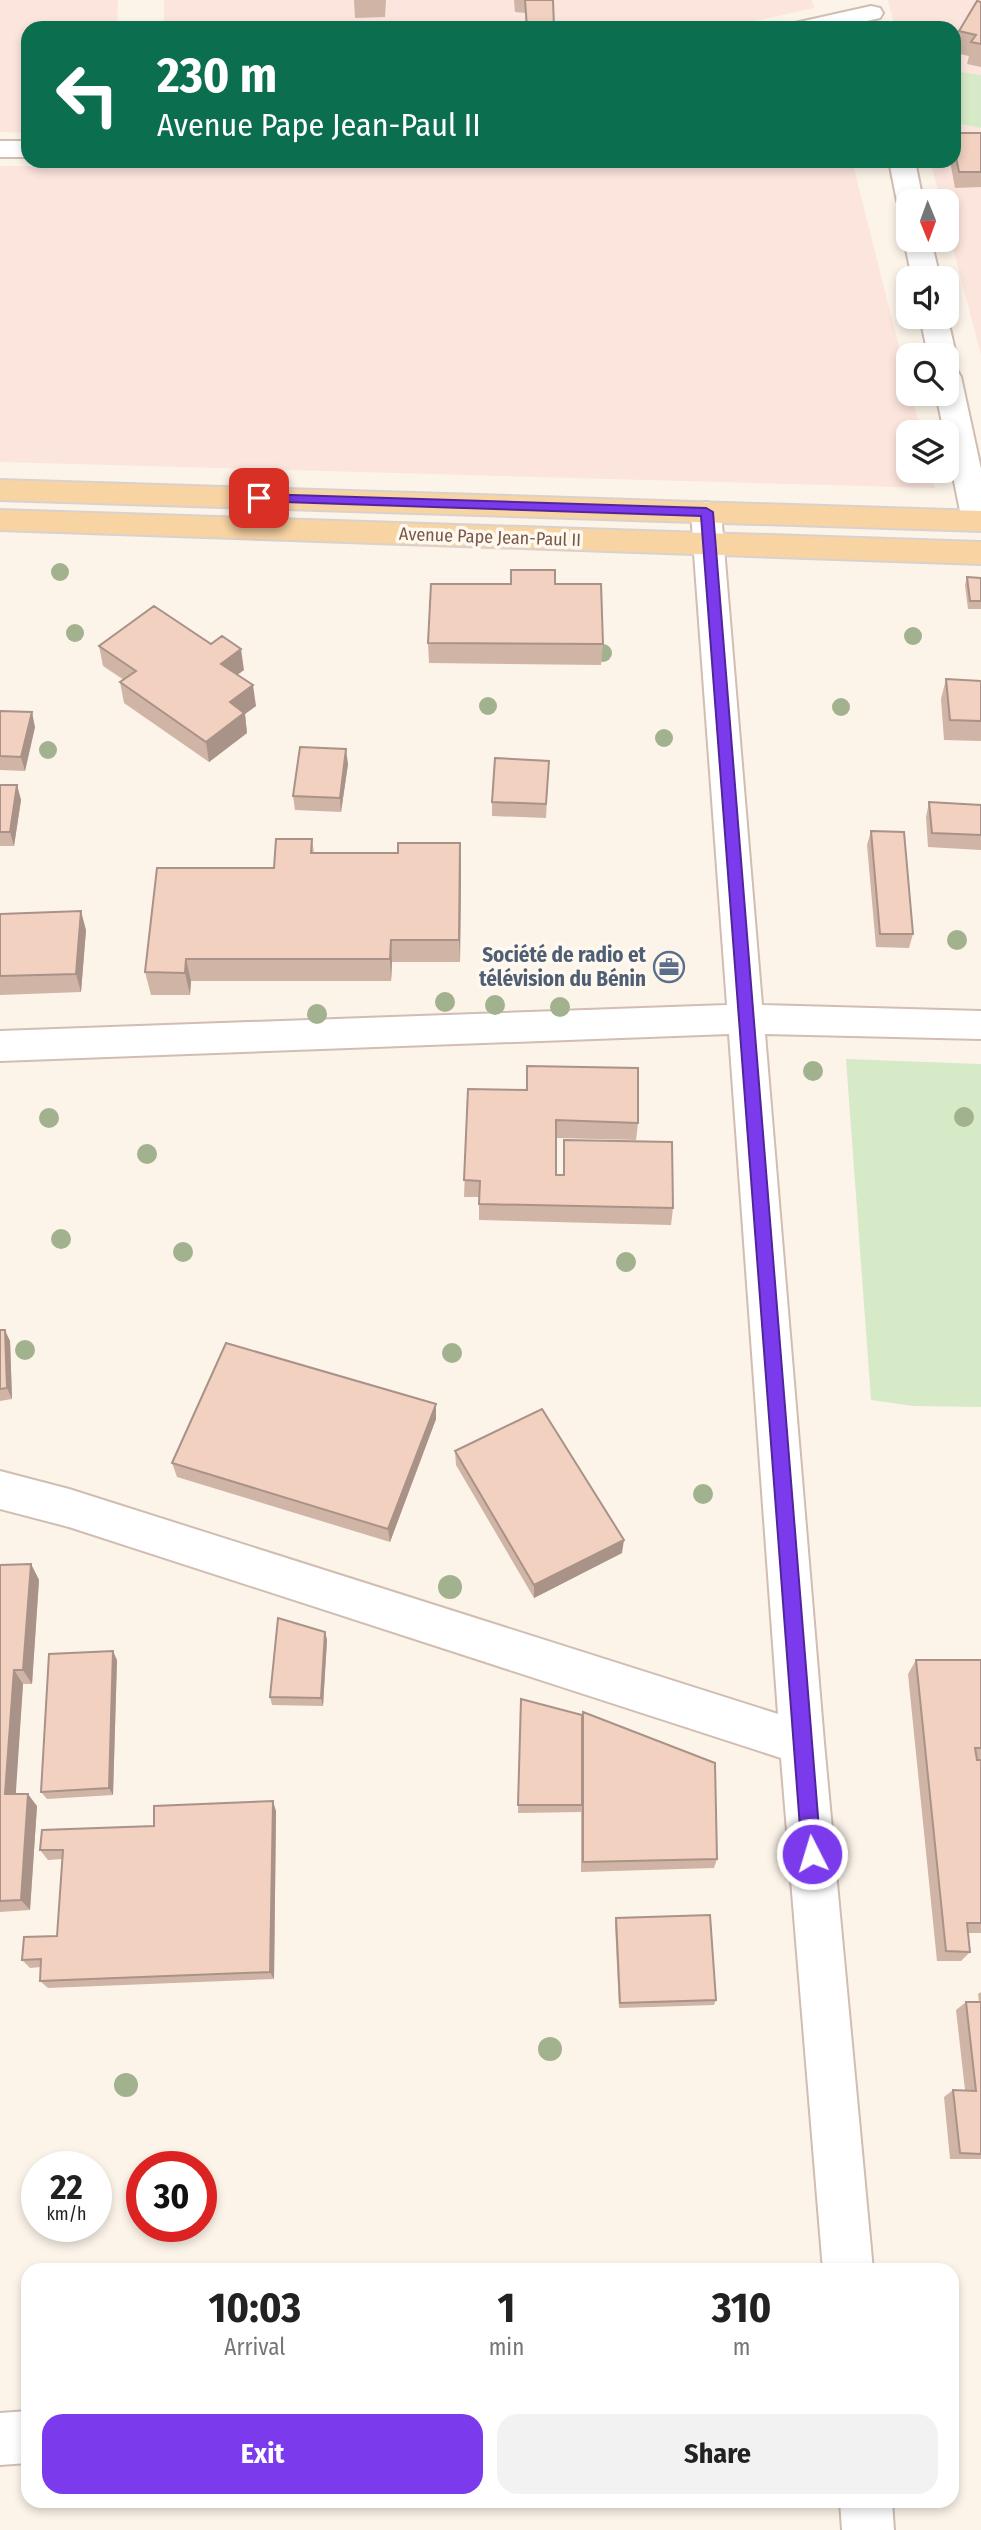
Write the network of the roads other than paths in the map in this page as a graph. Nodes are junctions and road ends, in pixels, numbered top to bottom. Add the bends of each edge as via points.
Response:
1 (871, 14) edge
2 (838, 21) edge
3 (0, 149) edge
4 (21, 149) edge
5 (903, 168) edge
6 (908, 189) edge
7 (953, 406) edge
8 (0, 490) edge
9 (0, 520) edge
10 (979, 521) edge
11 (708, 528) junction
12 (981, 553) edge
13 (746, 1019) junction
14 (981, 1025) edge
15 (0, 1046) edge
16 (0, 1490) edge
17 (802, 1743) junction
18 (847, 2263) edge
19 (21, 2438) edge
20 (0, 2439) edge
21 (866, 2508) edge
22 (868, 2530) edge

1 - 2 street
3 - 4 street
5 - 6 street
7 - 10 street
8 - 11 main road, Avenue Pape Jean-Paul II
9 - 11 main road, Avenue Pape Jean-Paul II
10 - 11 main road, Avenue Pape Jean-Paul II
11 - 12 main road, Avenue Pape Jean-Paul II
11 - 13 street
13 - 14 street
13 - 15 street
13 - 17 street
16 - 17 street via 69,1508
17 - 18 street
19 - 20 street
21 - 22 street

